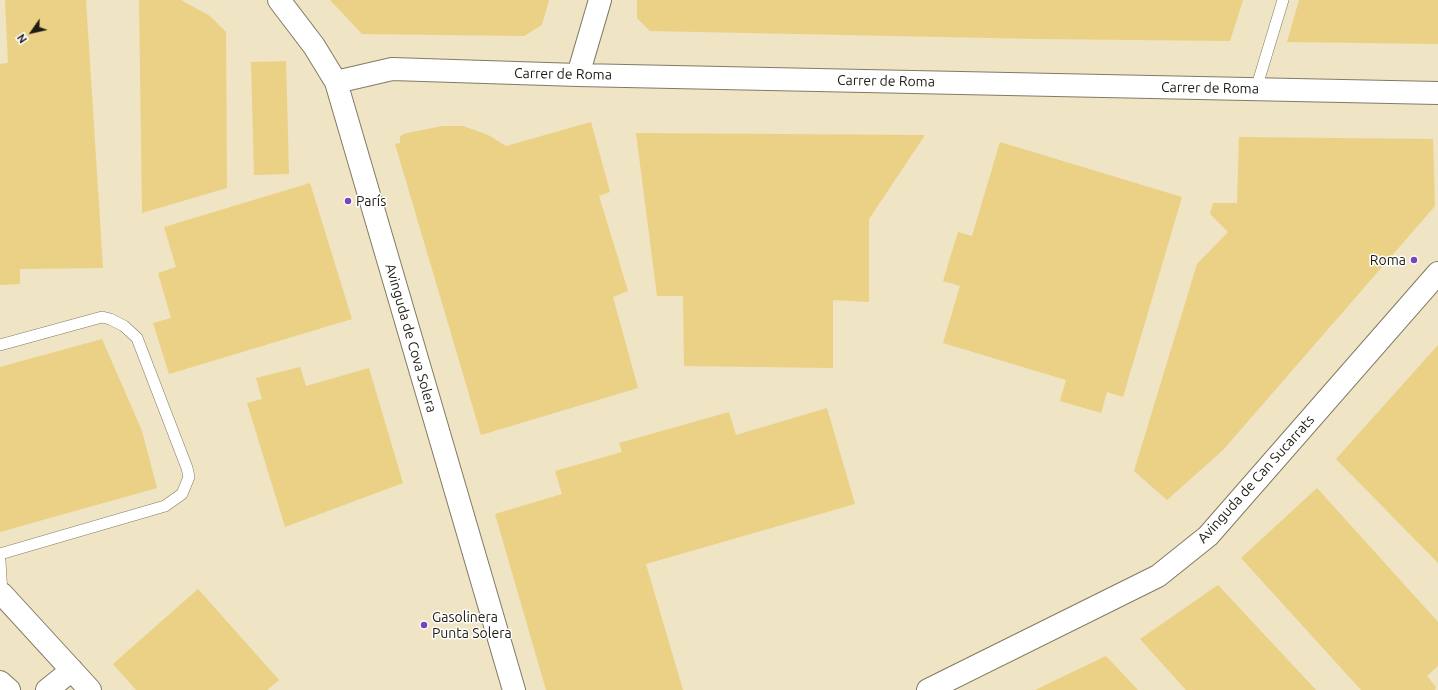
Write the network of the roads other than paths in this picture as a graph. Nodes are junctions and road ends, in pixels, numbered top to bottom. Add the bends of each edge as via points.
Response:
1 (279, 0) edge
2 (600, 0) edge
3 (1283, 0) edge
4 (578, 75) junction
5 (336, 82) junction
6 (1256, 89) junction
7 (1438, 93) edge
8 (1438, 273) edge
9 (0, 345) edge
10 (0, 554) edge
11 (0, 561) edge
12 (1, 594) edge
13 (72, 670) junction
14 (0, 682) edge
15 (9, 690) edge
16 (47, 690) edge
17 (90, 690) edge
18 (514, 690) edge
19 (928, 690) edge

1 - 5 street, Avinguda de Cova Solera via 314,46
2 - 4 street
3 - 6 lane
4 - 5 street, Carrer de Roma via 392,69
4 - 6 street, Carrer de Roma
5 - 18 street, Avinguda de Cova Solera
6 - 7 street, Carrer de Roma
8 - 19 street, Avinguda de Can Sucarrats via 1208,536 1158,576
9 - 10 lane via 102,317 124,326 137,338 189,477 182,494 165,506
11 - 12 lane
12 - 13 street
13 - 16 street
13 - 17 street
14 - 15 street

